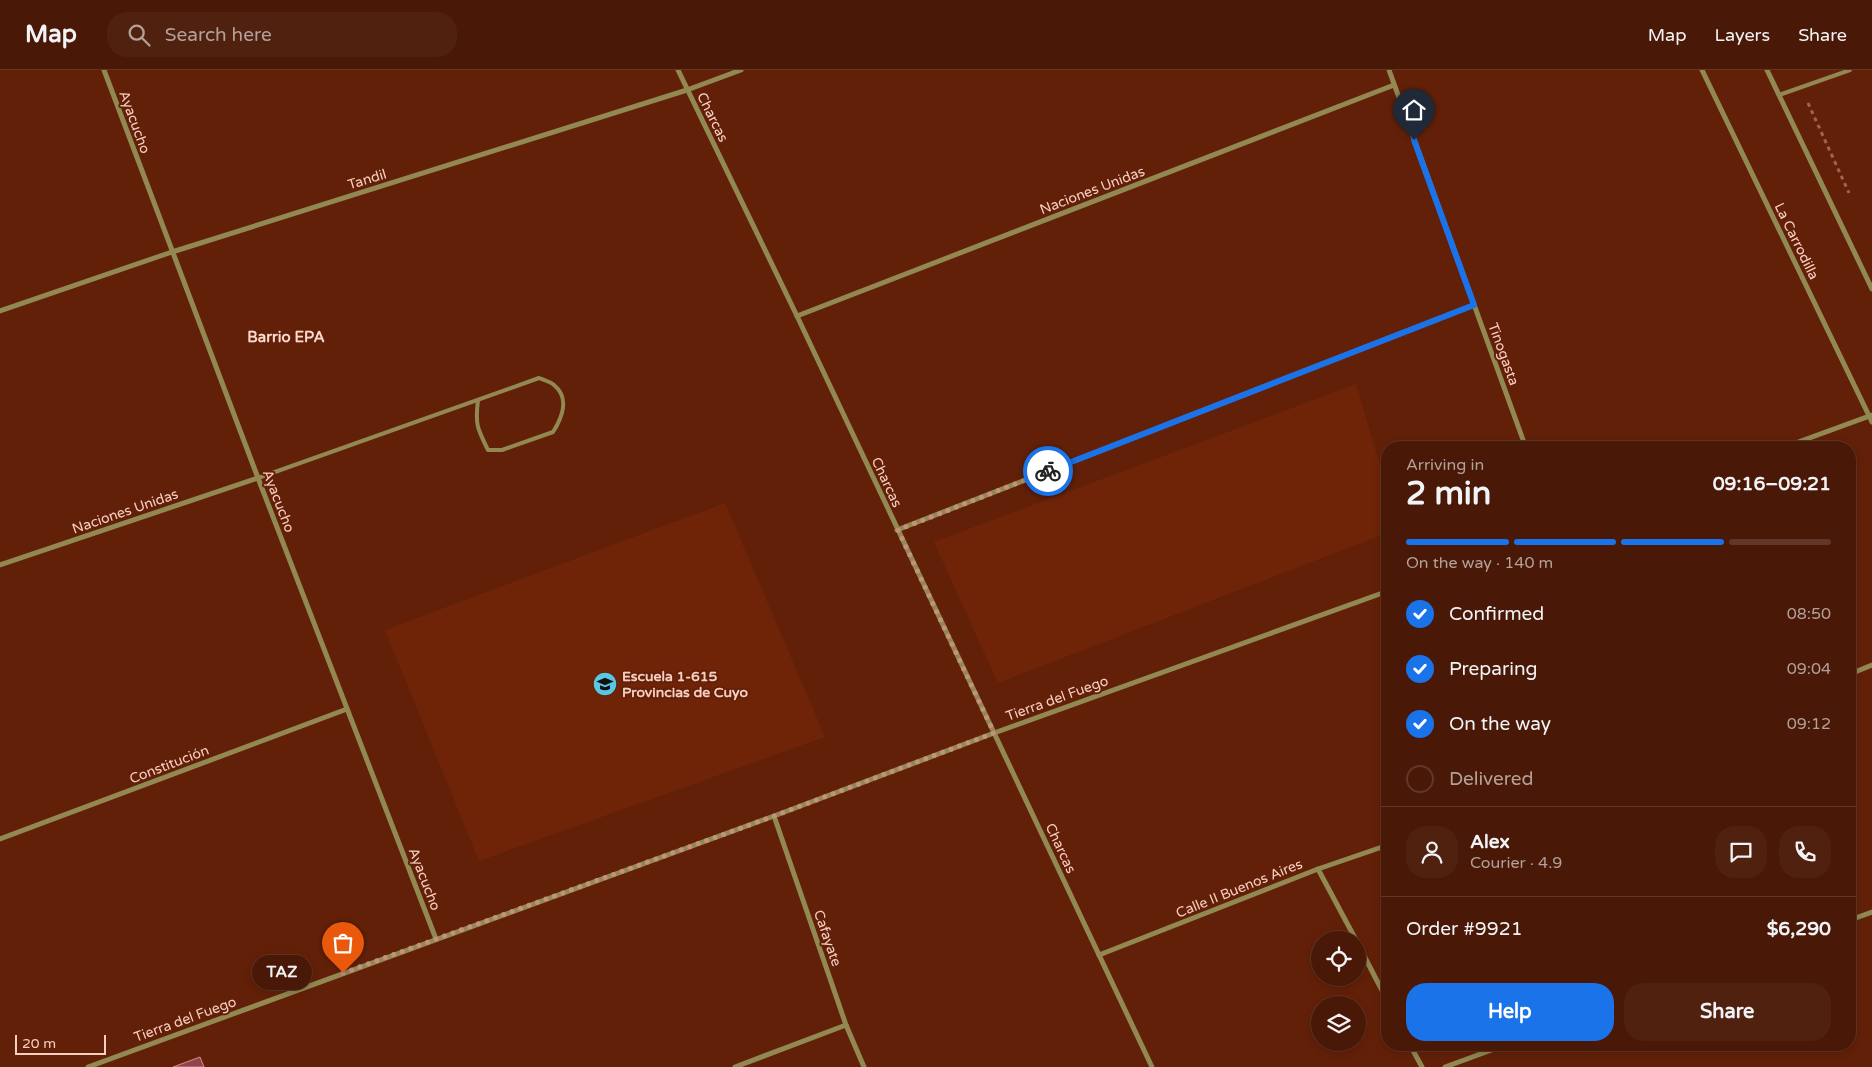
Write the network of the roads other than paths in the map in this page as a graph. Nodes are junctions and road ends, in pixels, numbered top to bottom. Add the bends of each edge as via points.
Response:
1 (104, 70) edge
2 (678, 70) edge
3 (741, 70) edge
4 (1389, 70) edge
5 (1702, 70) edge
6 (1767, 70) edge
7 (1850, 70) edge
8 (1394, 85) junction
9 (687, 90) junction
10 (1778, 95) junction
11 (172, 252) junction
12 (1872, 289) edge
13 (1474, 305) junction
14 (0, 311) edge
15 (797, 316) junction
16 (478, 400) junction
17 (1870, 415) edge
18 (1872, 422) edge
19 (1523, 441) edge
20 (1801, 441) edge
21 (258, 478) junction
22 (898, 530) junction
23 (0, 565) edge
24 (1381, 594) edge
25 (1872, 666) edge
26 (1856, 672) edge
27 (347, 709) junction
28 (994, 733) junction
29 (774, 816) junction
30 (0, 839) edge
31 (1381, 846) edge
32 (1318, 868) junction
33 (1872, 912) edge
34 (1856, 918) edge
35 (1351, 931) edge
36 (436, 939) junction
37 (1099, 955) junction
38 (1366, 959) edge
39 (1381, 988) edge
40 (846, 1025) junction
41 (1413, 1051) edge
42 (1489, 1051) edge
43 (104, 1064) edge
44 (88, 1067) edge
45 (735, 1067) edge
46 (864, 1067) edge
47 (1152, 1067) edge
48 (1422, 1067) edge
49 (1445, 1067) edge

1 - 11 street, Ayacucho
2 - 9 street, Charcas
3 - 9 street, Tandil
4 - 8 street, Tinogasta
5 - 17 street, La Carrodilla
6 - 10 street
7 - 10 lane
8 - 13 street, Tinogasta
8 - 15 street, Naciones Unidas
9 - 11 street, Tandil
9 - 15 street, Charcas
10 - 12 street
11 - 14 street, Tandil
11 - 21 street, Ayacucho
13 - 19 street, Tinogasta
13 - 22 street
15 - 22 street, Charcas
16 - 16 lane via 476,420 480,435 488,450 502,450 553,432 561,419 564,399 554,385 539,378
16 - 21 lane
17 - 18 street, La Carrodilla
17 - 20 street
21 - 23 street, Naciones Unidas
21 - 27 street, Ayacucho
22 - 28 street, Charcas
24 - 28 street, Tierra del Fuego
25 - 26 street
27 - 30 street, Constitución
27 - 36 street, Ayacucho
28 - 29 street, Tierra del Fuego
28 - 37 street, Charcas
29 - 36 street, Tierra del Fuego
29 - 40 street, Cafayate
31 - 32 street, Calle II Buenos Aires
32 - 35 street
32 - 37 street, Calle II Buenos Aires
33 - 34 street
36 - 43 street, Tierra del Fuego
37 - 47 street, Charcas
38 - 39 street
40 - 45 street
40 - 46 street, Cafayate
41 - 48 street
42 - 49 street
43 - 44 street, Tierra del Fuego

